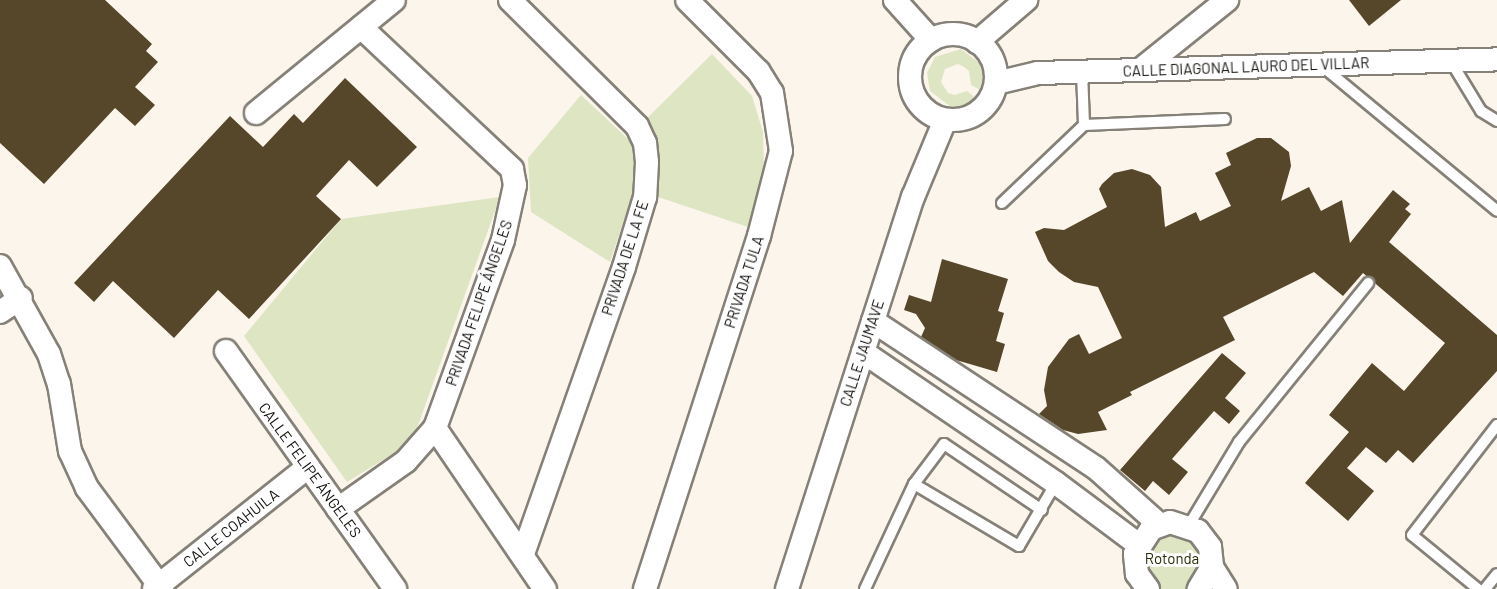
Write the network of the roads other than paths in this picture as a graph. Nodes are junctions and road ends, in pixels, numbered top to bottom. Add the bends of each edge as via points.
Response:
1 (394, 0) edge
2 (510, 0) edge
3 (687, 0) edge
4 (895, 0) edge
5 (1026, 0) edge
6 (1227, 0) edge
7 (361, 27) junction
8 (931, 40) junction
9 (977, 42) junction
10 (1497, 59) edge
11 (1450, 60) junction
12 (1319, 64) junction
13 (1140, 70) junction
14 (1082, 72) junction
15 (996, 83) junction
16 (256, 113) dead end
17 (1225, 118) dead end
18 (945, 120) junction
19 (1497, 121) edge
20 (1084, 125) junction
21 (1002, 203) dead end
22 (1497, 211) edge
23 (2, 274) edge
24 (1368, 283) dead end
25 (21, 298) junction
26 (0, 312) edge
27 (873, 321) junction
28 (226, 351) dead end
29 (863, 352) junction
30 (1497, 425) edge
31 (435, 428) junction
32 (308, 467) junction
33 (1056, 483) junction
34 (914, 484) junction
35 (338, 509) junction
36 (1042, 510) junction
37 (1160, 525) junction
38 (1189, 525) junction
39 (1138, 545) junction
40 (522, 556) junction
41 (1212, 567) junction
42 (1497, 574) edge
43 (158, 588) edge
44 (395, 589) edge
45 (545, 589) edge
46 (645, 589) edge
47 (786, 589) edge
48 (865, 589) edge
49 (1148, 589) edge
50 (1199, 589) edge
51 (1226, 589) edge
52 (1478, 589) edge
53 (1485, 589) edge

1 - 7 street
2 - 40 street, PRIVADA DE LA FE via 637,126 645,143 648,172 641,213 624,267
3 - 46 street, PRIVADA TULA via 758,71 772,93 781,151 759,236
4 - 8 street
5 - 9 street
6 - 13 street
7 - 16 street
7 - 31 street, PRIVADA FELIPE ÁNGELES via 512,169 515,185 503,240
8 - 9 street via 952,34
8 - 18 street via 911,67 911,89 922,108
9 - 15 street via 990,56
10 - 11 street, CALLE DIAGONAL LAURO DEL VILLAR
11 - 12 street, CALLE DIAGONAL LAURO DEL VILLAR
11 - 19 lane via 1481,111
12 - 13 street, CALLE DIAGONAL LAURO DEL VILLAR
12 - 22 lane
13 - 14 street, CALLE DIAGONAL LAURO DEL VILLAR
14 - 15 street, CALLE DIAGONAL LAURO DEL VILLAR via 1032,74
14 - 20 lane
15 - 18 street via 990,99 974,115
17 - 20 lane
18 - 27 street, CALLE JAUMAVE via 913,197
20 - 21 lane
23 - 25 street
24 - 38 lane via 1239,442
25 - 26 street
25 - 43 street via 49,354 59,384 70,451 87,488
27 - 29 street, CALLE JAUMAVE
27 - 37 street via 1096,468
28 - 32 street, CALLE FELIPE ÁNGELES
29 - 33 street
29 - 47 street, CALLE JAUMAVE
30 - 52 lane via 1412,535
31 - 35 street, PRIVADA FELIPE ÁNGELES via 406,461
31 - 40 street
32 - 35 street, CALLE FELIPE ÁNGELES
32 - 43 street, CALLE COAHUILA
33 - 36 lane
33 - 39 street
34 - 36 lane via 1019,546
34 - 36 lane via 944,444
34 - 48 lane
35 - 44 street, CALLE FELIPE ÁNGELES
37 - 38 street
37 - 39 street
38 - 41 street via 1205,538
39 - 49 street via 1135,564
40 - 45 street
41 - 50 street
41 - 51 street
42 - 53 lane

